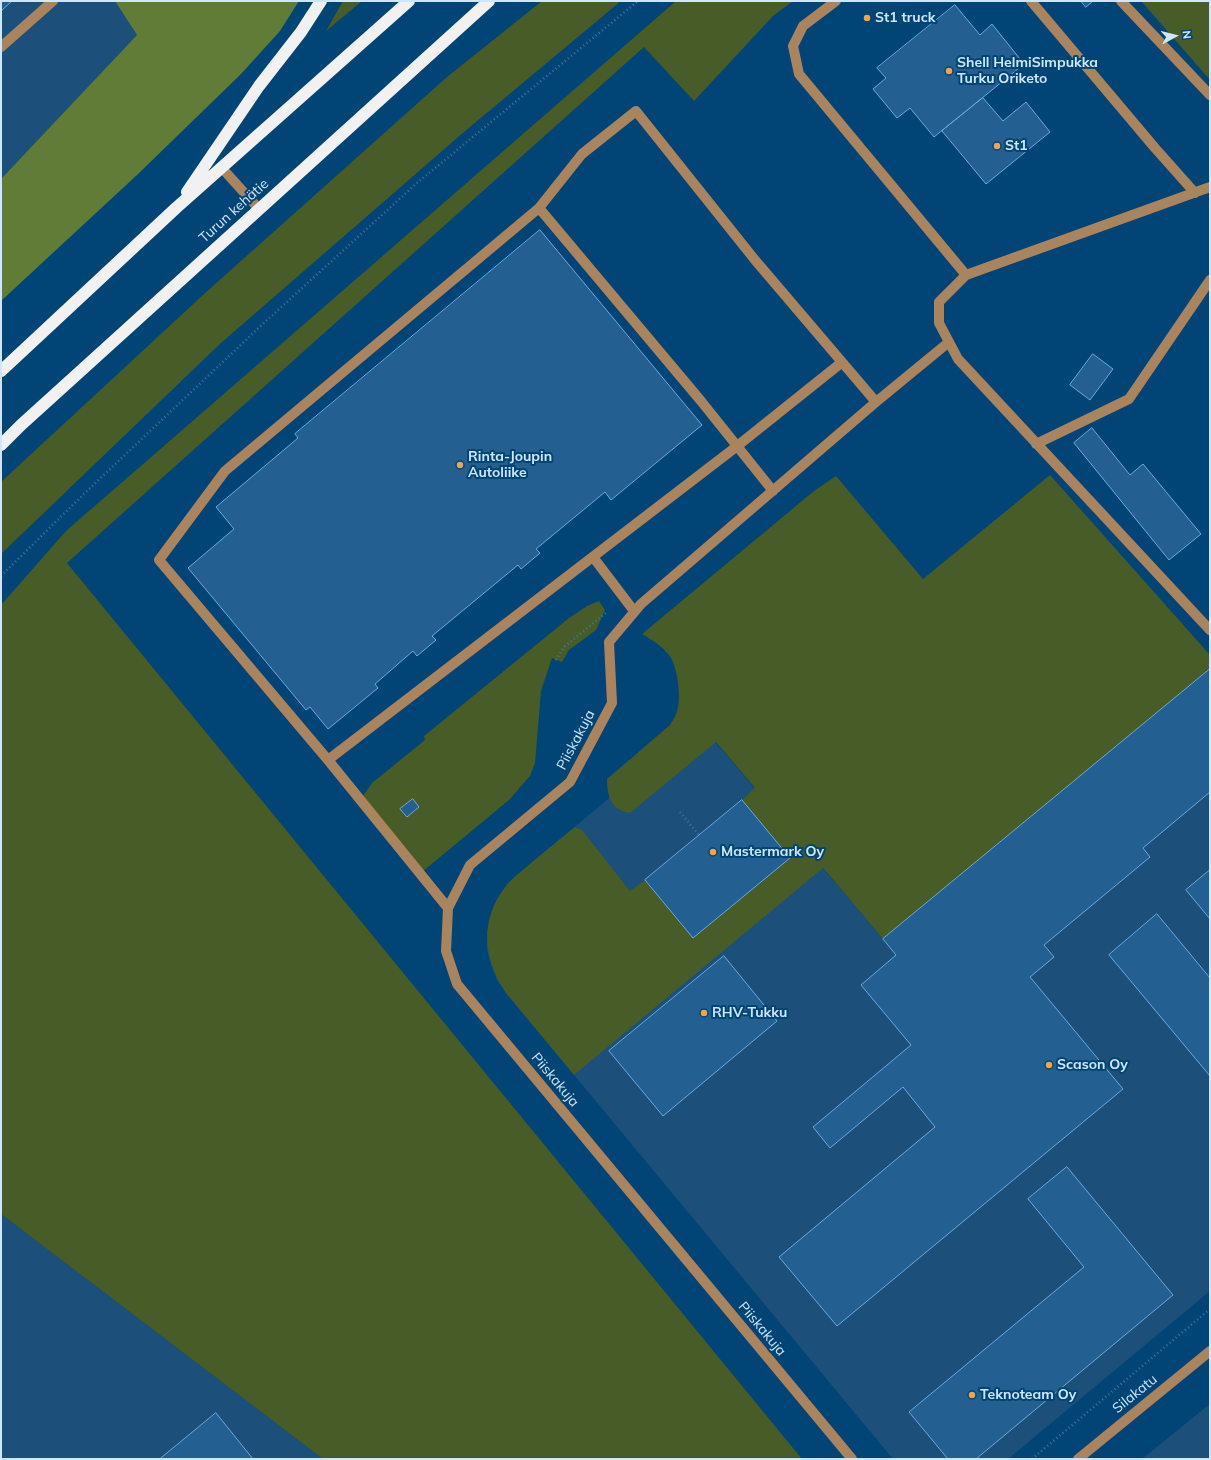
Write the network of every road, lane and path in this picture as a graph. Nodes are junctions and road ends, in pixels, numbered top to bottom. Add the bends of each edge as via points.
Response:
1 (53, 1) edge
2 (321, 1) edge
3 (409, 1) edge
4 (489, 1) edge
5 (638, 1) edge
6 (836, 1) edge
7 (1031, 1) edge
8 (1121, 1) edge
9 (1, 46) edge
10 (1210, 95) edge
11 (221, 167) junction
12 (1210, 187) edge
13 (1195, 193) junction
14 (176, 208) junction
15 (539, 208) junction
16 (259, 209) junction
17 (966, 275) junction
18 (1210, 280) edge
19 (949, 342) junction
20 (841, 363) junction
21 (1, 371) edge
22 (876, 402) junction
23 (1036, 444) junction
24 (1, 445) edge
25 (736, 447) junction
26 (773, 491) junction
27 (593, 557) junction
28 (1, 576) edge
29 (625, 599) junction
30 (634, 612) junction
31 (1210, 630) edge
32 (556, 660) dead end
33 (328, 760) junction
34 (680, 812) dead end
35 (699, 835) dead end
36 (448, 908) junction
37 (1210, 1309) edge
38 (1210, 1351) edge
39 (852, 1459) edge
40 (1032, 1459) edge
41 (1078, 1459) edge

1 - 9 street
2 - 14 highway via 301,32 259,86
3 - 11 highway
4 - 16 highway, Turun kehätie
5 - 28 path via 417,183 265,322
6 - 17 street via 803,26 793,46 798,74
7 - 13 street
8 - 10 street
11 - 14 highway
11 - 16 street
12 - 13 street
13 - 17 street
14 - 21 highway
15 - 20 street via 582,154 636,111
15 - 25 street via 701,401
15 - 33 street via 225,471 159,560
16 - 24 highway, Turun kehätie
17 - 19 street via 939,302 939,323
18 - 23 street via 1129,399
19 - 22 street
19 - 23 street via 958,359
20 - 22 street
20 - 25 street
22 - 26 street
23 - 31 street
25 - 26 street
25 - 27 street
26 - 30 street
27 - 29 street
27 - 33 street
29 - 30 street
29 - 32 path via 564,647
30 - 36 street, Piiskakuja via 609,642 612,703 570,782 470,865
33 - 36 street
34 - 35 path
36 - 39 street, Piiskakuja via 446,951 457,984
37 - 40 path
38 - 41 street, Silakatu

